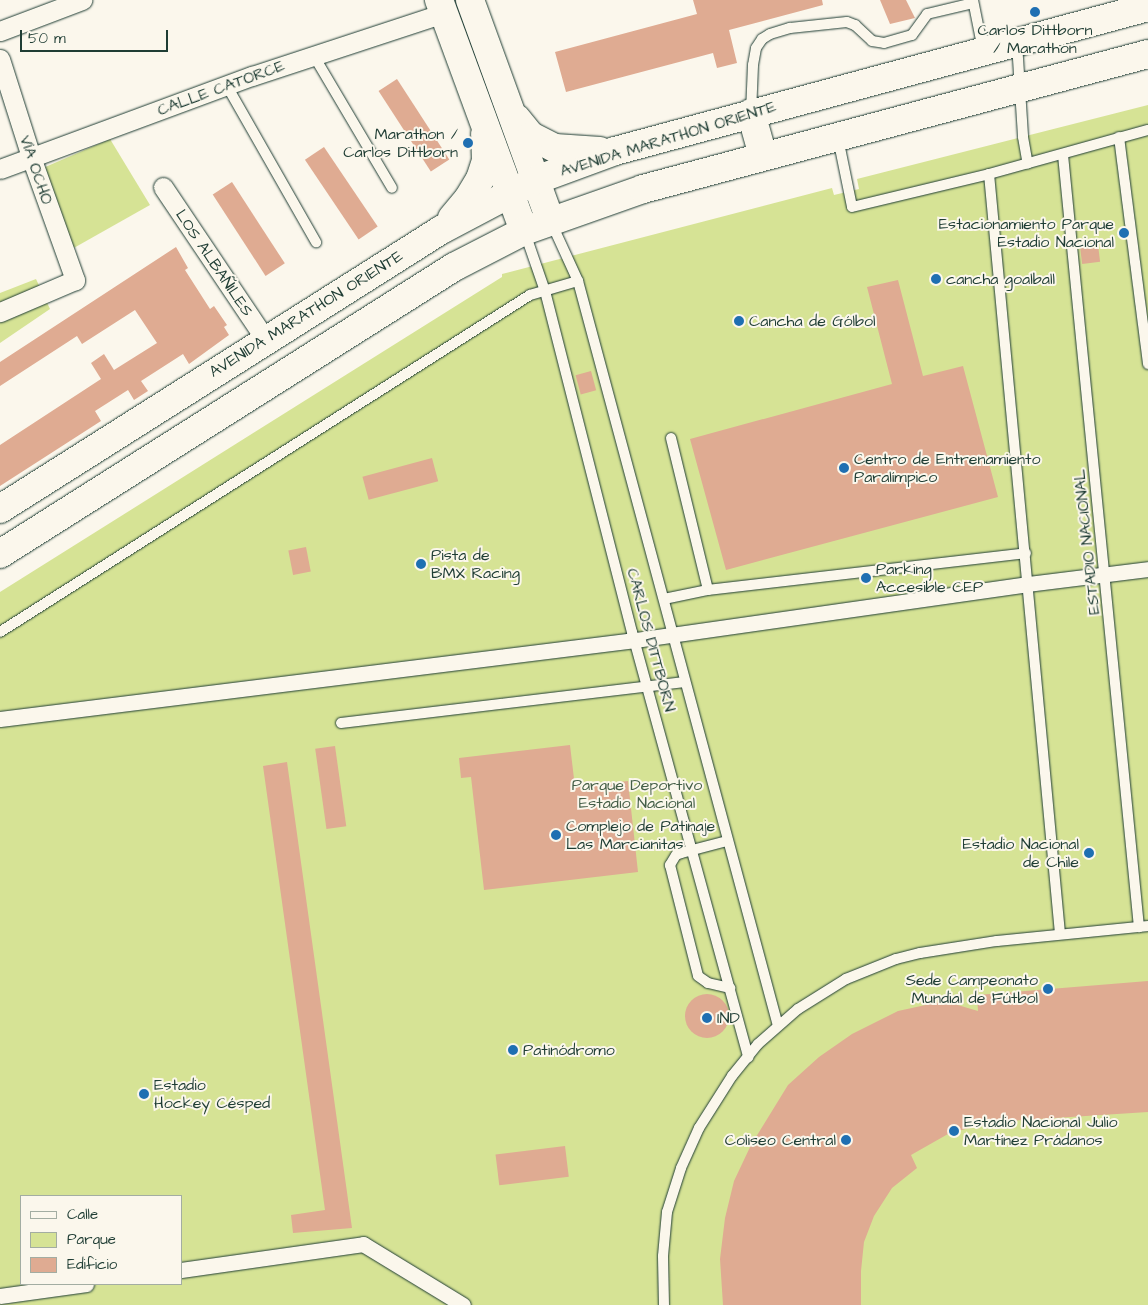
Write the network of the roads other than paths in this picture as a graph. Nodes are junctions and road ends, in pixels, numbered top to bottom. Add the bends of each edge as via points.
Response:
1 (82, 0) edge
2 (470, 0) edge
3 (973, 2) edge
4 (442, 7) edge
5 (1148, 7) edge
6 (0, 31) edge
7 (1016, 42) junction
8 (984, 52) junction
9 (1148, 54) edge
10 (314, 56) junction
11 (0, 59) edge
12 (226, 86) junction
13 (1020, 87) junction
14 (511, 109) junction
15 (751, 113) junction
16 (483, 117) junction
17 (1148, 130) edge
18 (838, 136) junction
19 (1119, 137) junction
20 (615, 151) junction
21 (1062, 155) junction
22 (763, 156) junction
23 (31, 157) junction
24 (1028, 164) junction
25 (0, 169) edge
26 (989, 174) junction
27 (536, 180) junction
28 (163, 187) dead end
29 (392, 188) dead end
30 (511, 192) junction
31 (550, 220) junction
32 (441, 230) junction
33 (524, 230) junction
34 (316, 242) dead end
35 (578, 281) junction
36 (544, 291) junction
37 (0, 312) edge
38 (265, 339) junction
39 (1148, 364) edge
40 (113, 437) junction
41 (671, 438) dead end
42 (135, 468) junction
43 (0, 509) edge
44 (1026, 553) junction
45 (0, 554) edge
46 (1148, 569) edge
47 (1105, 574) junction
48 (1028, 584) junction
49 (708, 590) junction
50 (664, 599) junction
51 (0, 632) edge
52 (673, 635) junction
53 (634, 640) junction
54 (685, 682) junction
55 (647, 686) junction
56 (0, 719) edge
57 (340, 723) dead end
58 (727, 841) junction
59 (692, 850) junction
60 (1143, 927) edge
61 (1060, 934) junction
62 (730, 988) junction
63 (778, 1026) junction
64 (748, 1057) junction
65 (182, 1270) edge
66 (79, 1285) edge
67 (0, 1296) edge
68 (462, 1305) edge
69 (664, 1305) edge

1 - 6 street
2 - 14 main road
3 - 8 lane
3 - 15 lane via 927,14 912,35 884,43 872,41 847,22 790,28 770,34 756,48
4 - 10 street, CALLE CATORCE
4 - 16 main road
5 - 7 main road, AVENIDA MARATHON ORIENTE
7 - 8 main road, AVENIDA MARATHON ORIENTE
7 - 13 lane
8 - 15 main road, AVENIDA MARATHON ORIENTE
9 - 13 main road
10 - 12 street, CALLE CATORCE
10 - 29 lane
11 - 23 street, VÍA OCHO
12 - 23 street, CALLE CATORCE
12 - 34 lane
13 - 18 main road
13 - 24 lane
14 - 20 main road via 531,136 555,148
14 - 27 main road
15 - 20 main road, AVENIDA MARATHON ORIENTE
15 - 22 main road
16 - 30 main road
16 - 32 main road via 486,160 480,179 468,199
17 - 19 lane
18 - 22 main road
18 - 26 lane via 852,207
19 - 21 lane
19 - 39 lane
20 - 27 main road, AVENIDA MARATHON ORIENTE
21 - 24 lane
21 - 47 lane, ESTADIO NACIONAL
22 - 31 main road via 643,189
23 - 25 street, CALLE CATORCE
23 - 37 street, VÍA OCHO via 75,280
24 - 26 lane
26 - 44 lane
27 - 30 main road, AVENIDA MARATHON ORIENTE
27 - 31 main road
28 - 38 street, LOS ALBAÑILES
30 - 32 main road, AVENIDA MARATHON ORIENTE
30 - 33 main road
31 - 33 main road
31 - 35 lane, CARLOS DITTBORN
32 - 38 main road, AVENIDA MARATHON ORIENTE
33 - 36 lane, CARLOS DITTBORN
33 - 42 main road via 454,267
35 - 36 lane
35 - 50 lane, CARLOS DITTBORN
36 - 51 lane via 530,296
36 - 53 lane, CARLOS DITTBORN
38 - 40 main road, AVENIDA MARATHON ORIENTE
40 - 42 main road
40 - 43 main road, AVENIDA MARATHON ORIENTE
41 - 49 lane
42 - 45 main road
44 - 48 lane
44 - 49 lane
46 - 47 street
47 - 48 street
47 - 60 lane, ESTADIO NACIONAL
48 - 52 street
48 - 61 lane
49 - 50 lane
50 - 52 lane, CARLOS DITTBORN
52 - 53 street
52 - 54 lane, CARLOS DITTBORN
53 - 55 lane, CARLOS DITTBORN
53 - 56 street
54 - 55 lane
54 - 58 lane, CARLOS DITTBORN
55 - 57 lane
55 - 59 lane, CARLOS DITTBORN
58 - 59 lane
58 - 63 lane, CARLOS DITTBORN
59 - 62 lane, CARLOS DITTBORN
59 - 62 lane via 676,855 670,865 697,972 704,981
60 - 61 lane
61 - 63 lane via 997,941 896,959 846,979 798,1009
62 - 64 lane, CARLOS DITTBORN
63 - 64 lane
64 - 69 lane via 699,1128 681,1168 668,1212 663,1256
65 - 68 street via 363,1244
66 - 67 street

